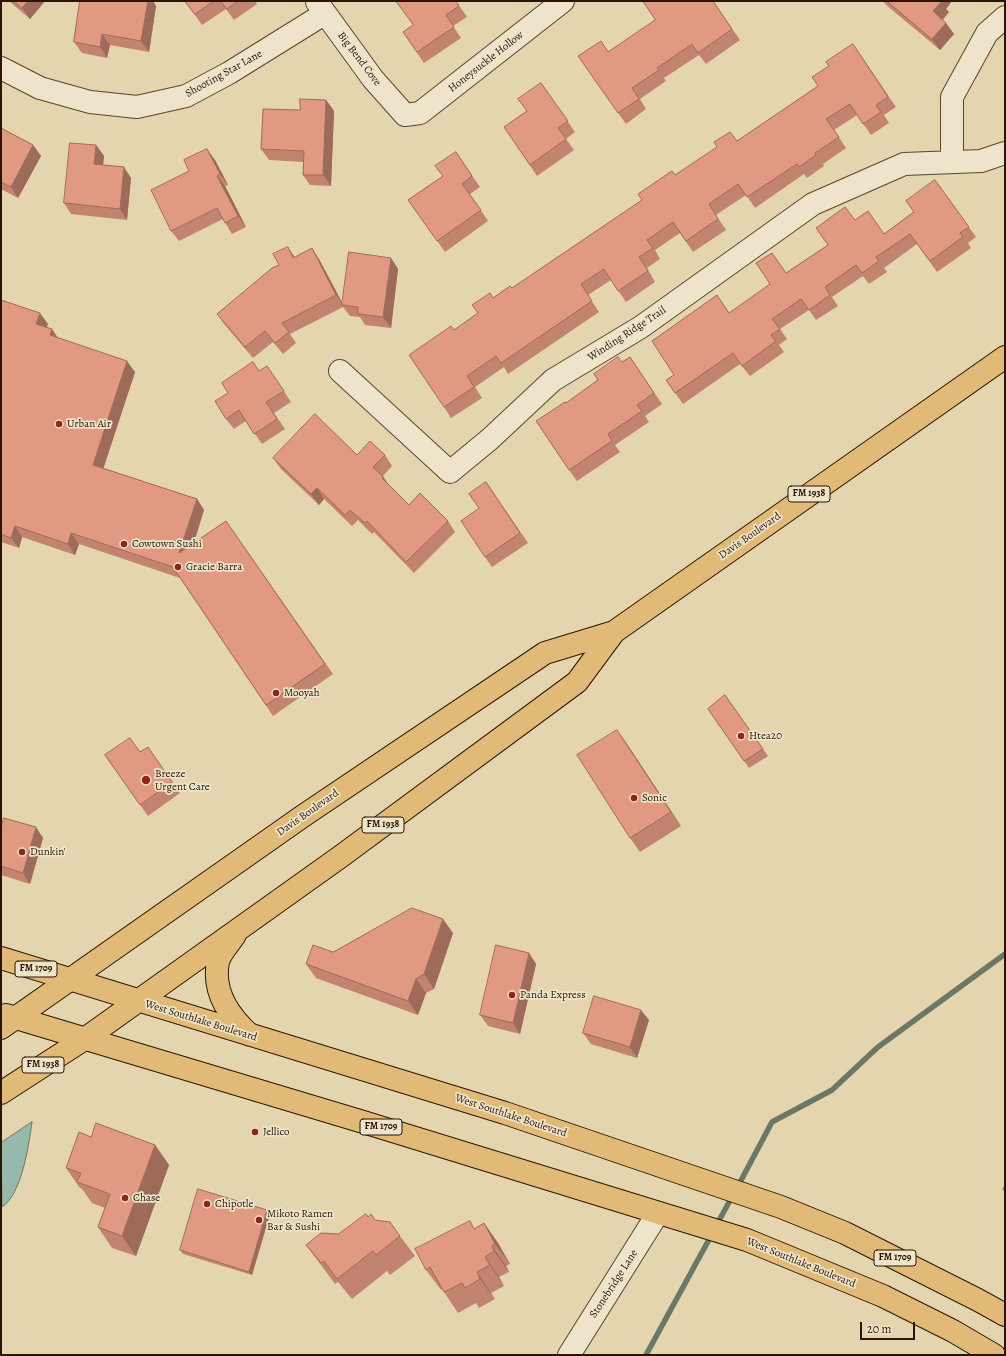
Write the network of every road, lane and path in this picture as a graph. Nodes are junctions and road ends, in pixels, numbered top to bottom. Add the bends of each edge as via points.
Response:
1 (564, 1) edge
2 (320, 8) edge
3 (1005, 17) edge
4 (1, 68) edge
5 (405, 115) joint
6 (1005, 153) edge
7 (952, 162) junction
8 (1005, 357) edge
9 (340, 372) dead end
10 (614, 632) junction
11 (240, 927) junction
12 (1, 958) edge
13 (71, 979) junction
14 (137, 1001) junction
15 (6, 1020) edge
16 (251, 1036) junction
17 (86, 1038) junction
18 (1, 1093) edge
19 (667, 1216) junction
20 (1005, 1315) edge
21 (569, 1355) edge
22 (994, 1355) edge

1 - 5 street, Honeysuckle Hollow via 420,113
2 - 4 street, Shooting Star Lane via 229,73 186,96 137,107 90,102 40,88
2 - 5 street, Big Bend Cove via 391,102
3 - 7 street via 987,33 952,97
6 - 7 street, Winding Ridge Trail via 981,161
7 - 9 street, Winding Ridge Trail via 904,164 813,204 641,327 553,380 490,439 450,472
8 - 10 main road, Davis Boulevard / FM 1938
10 - 11 main road, Davis Boulevard / FM 1938 via 577,682 340,857
10 - 13 main road, Davis Boulevard / FM 1938 via 545,653 310,812
11 - 14 main road, Davis Boulevard / FM 1938
11 - 16 main road via 219,961 217,982 223,1003 235,1021
12 - 13 main road, West Southlake Boulevard / FM 1709
13 - 14 main road, West Southlake Boulevard / FM 1709
13 - 15 main road, Davis Boulevard / FM 1938
14 - 16 main road, West Southlake Boulevard / FM 1709
14 - 17 main road, Davis Boulevard / FM 1938
15 - 17 main road, West Southlake Boulevard / FM 1709
16 - 20 main road, West Southlake Boulevard / FM 1709 via 505,1112 781,1207 845,1233
17 - 18 main road, FM 1938
17 - 19 main road, West Southlake Boulevard / FM 1709
19 - 21 street, Stonebridge Lane
19 - 22 main road, West Southlake Boulevard / FM 1709 via 747,1240 883,1296

